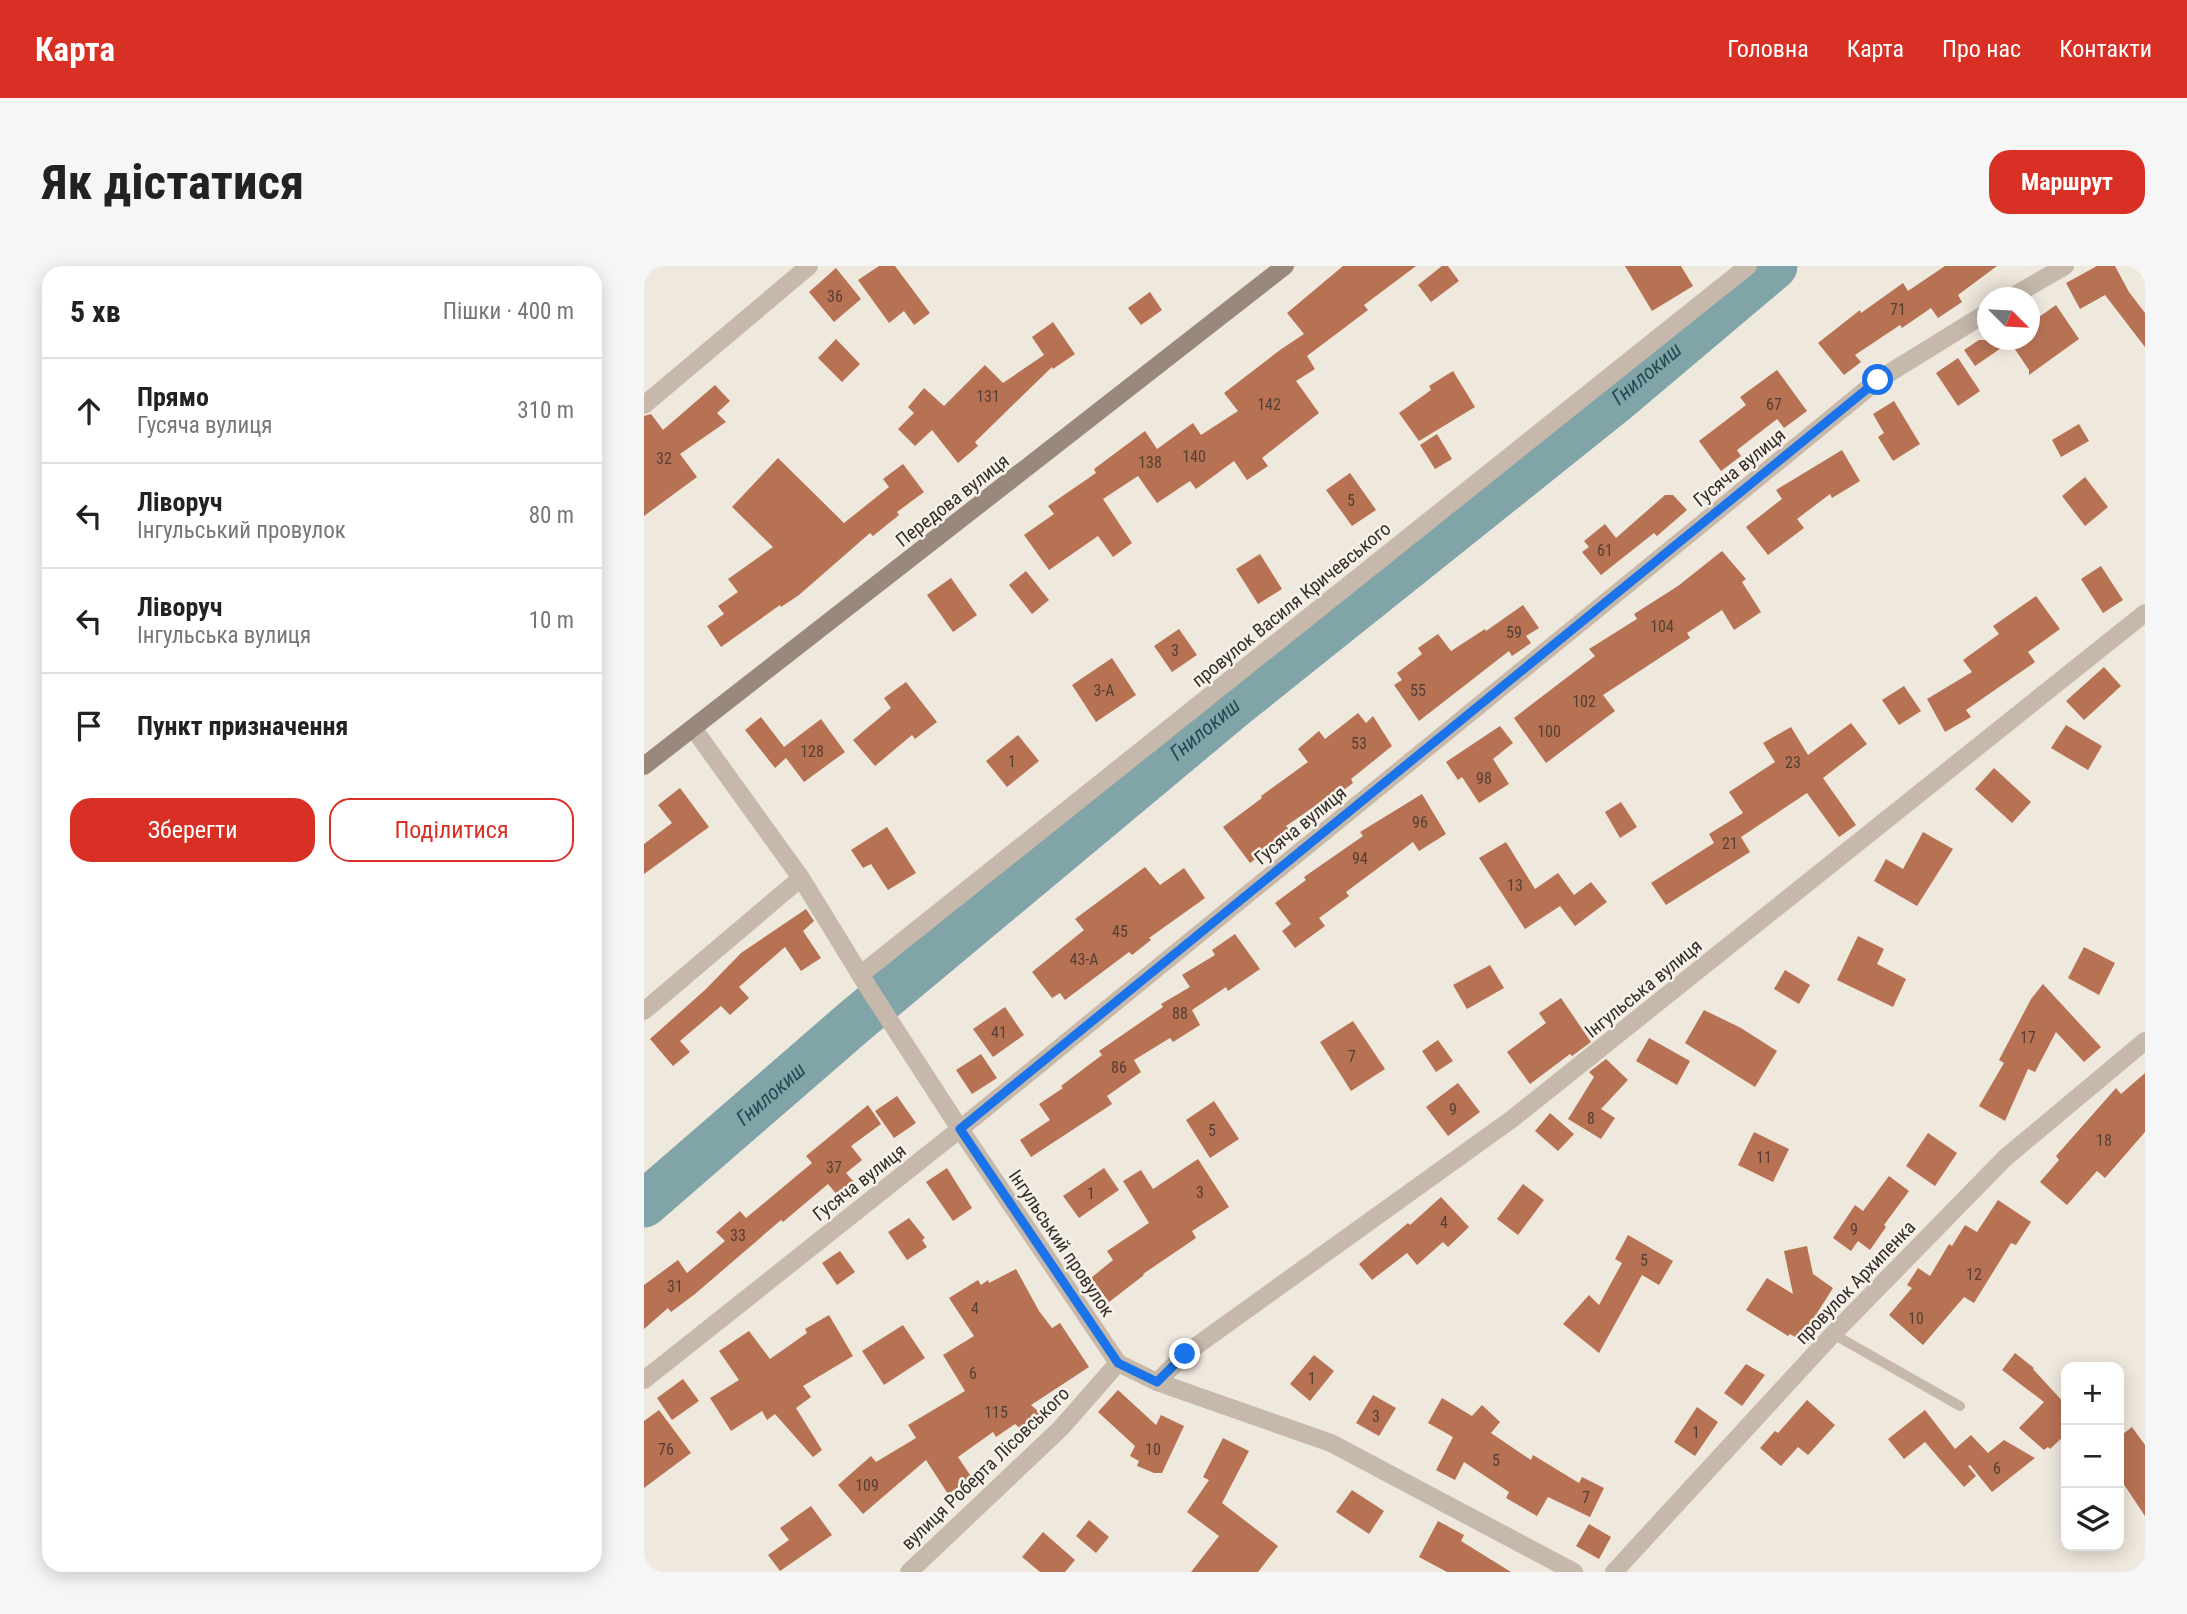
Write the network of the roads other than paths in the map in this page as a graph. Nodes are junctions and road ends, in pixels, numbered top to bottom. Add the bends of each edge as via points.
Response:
1 (809, 266) edge
2 (1285, 266) edge
3 (1748, 266) edge
4 (2065, 266) edge
5 (2029, 287) edge
6 (1977, 318) edge
7 (644, 405) edge
8 (2145, 613) edge
9 (693, 728) junction
10 (644, 766) edge
11 (801, 878) junction
12 (863, 980) junction
13 (644, 1011) edge
14 (2145, 1041) edge
15 (960, 1129) junction
16 (1833, 1334) junction
17 (1118, 1363) junction
18 (644, 1380) edge
19 (1157, 1382) junction
20 (1960, 1406) dead end
21 (909, 1572) edge
22 (1574, 1572) edge
23 (1614, 1572) edge

1 - 7 street
2 - 9 main road, Передова вулиця
3 - 12 street, провулок Василя Кричевського
4 - 5 street
6 - 15 street, Гусяча вулиця via 1878,380
8 - 19 street, Інгульська вулиця via 1512,1119 1185,1354
9 - 10 main road, Передова вулиця
9 - 11 street, Інгульський провулок
11 - 12 street, Інгульський провулок
11 - 13 street
12 - 15 street, Інгульський провулок
14 - 16 street, провулок Архипенка via 2005,1158
15 - 17 street, Інгульський провулок
15 - 18 street, Гусяча вулиця
16 - 20 lane
16 - 23 street, провулок Архипенка
17 - 19 street, Інгульський провулок
17 - 21 street, вулиця Роберта Лісовського via 1061,1428
19 - 22 street, Інгульський провулок via 1331,1443

